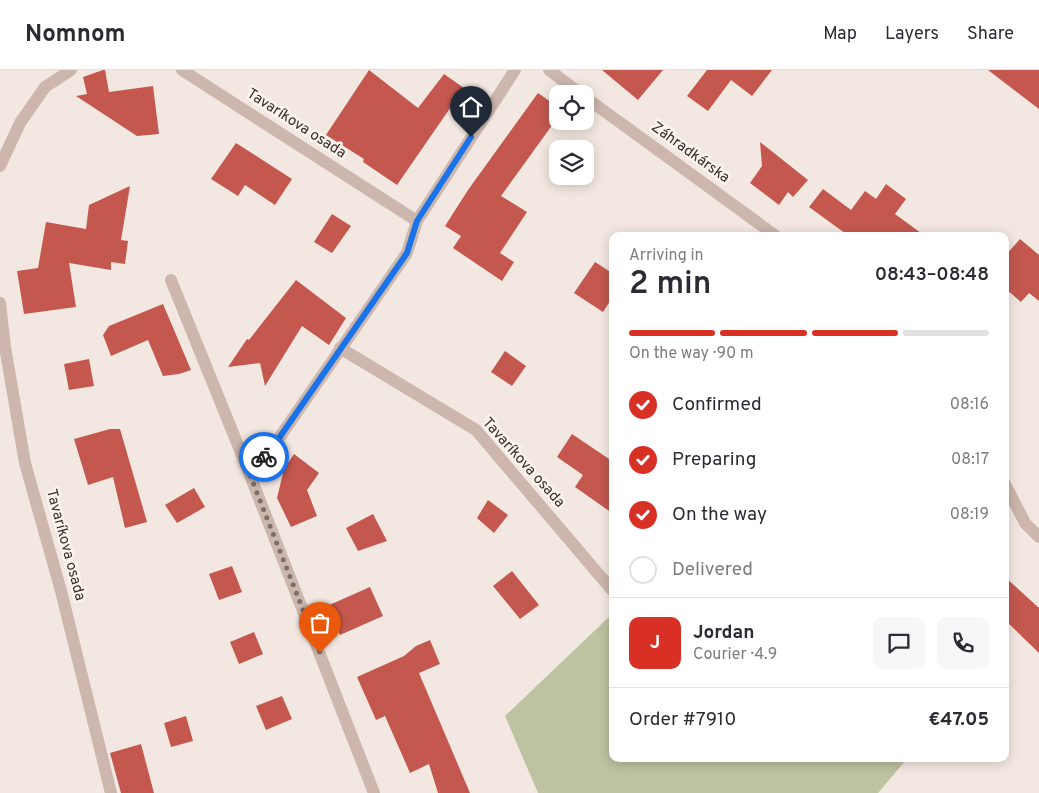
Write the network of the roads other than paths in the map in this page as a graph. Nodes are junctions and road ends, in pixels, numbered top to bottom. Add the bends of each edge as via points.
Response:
1 (72, 70) edge
2 (182, 70) edge
3 (515, 70) edge
4 (549, 70) edge
5 (569, 85) edge
6 (594, 104) edge
7 (0, 166) edge
8 (417, 221) junction
9 (771, 232) edge
10 (171, 280) dead end
11 (0, 303) edge
12 (340, 348) junction
13 (248, 470) junction
14 (1009, 492) edge
15 (1039, 537) edge
16 (609, 586) edge
17 (111, 793) edge
18 (374, 793) edge

1 - 7 street via 45,87 20,122
2 - 8 street, Tavaríkova osada
3 - 8 street
4 - 5 street
6 - 9 street, Záhradkárska
8 - 12 street via 407,253
10 - 13 street
11 - 17 street, Tavaríkova osada via 25,463 61,591
12 - 13 street via 268,454
12 - 16 street, Tavaríkova osada via 476,430
13 - 18 street
14 - 15 street via 1024,523

